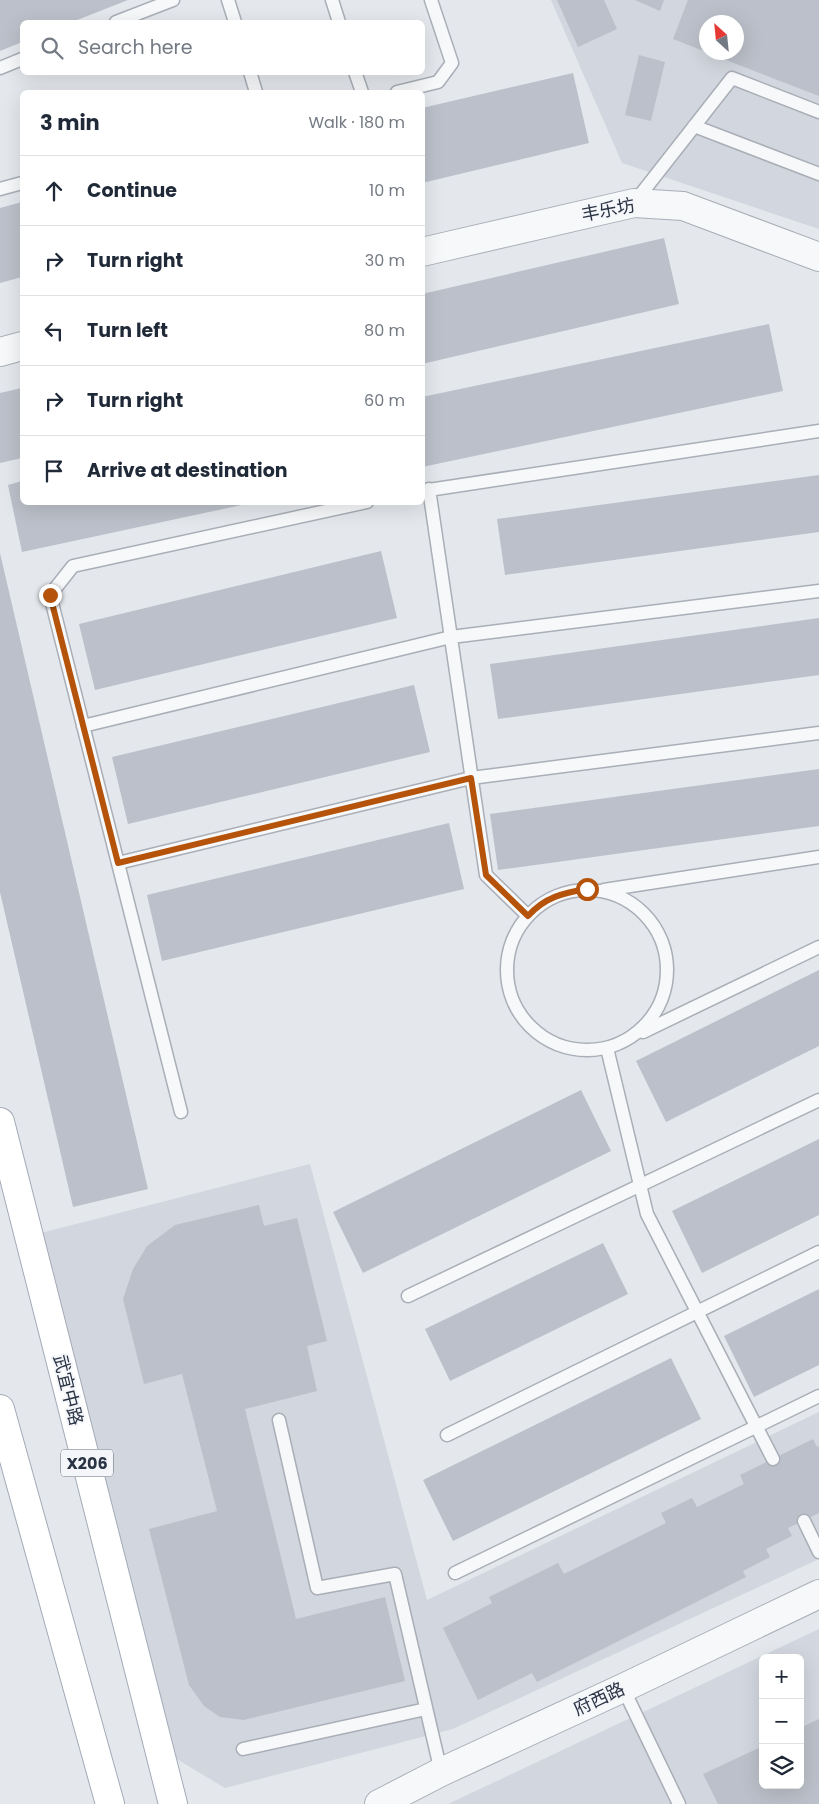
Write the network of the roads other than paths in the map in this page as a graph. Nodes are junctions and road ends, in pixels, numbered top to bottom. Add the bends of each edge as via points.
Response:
1 (173, 0) edge
2 (228, 0) edge
3 (332, 0) edge
4 (431, 0) edge
5 (121, 20) edge
6 (234, 20) edge
7 (338, 20) edge
8 (20, 60) edge
9 (0, 68) edge
10 (251, 75) edge
11 (356, 75) edge
12 (255, 90) edge
13 (361, 90) edge
14 (405, 90) edge
15 (819, 112) edge
16 (694, 126) junction
17 (819, 174) edge
18 (20, 184) edge
19 (0, 189) edge
20 (634, 203) junction
21 (425, 251) edge
22 (819, 257) edge
23 (20, 347) edge
24 (0, 352) edge
25 (819, 431) edge
26 (426, 490) edge
27 (353, 505) edge
28 (819, 591) edge
29 (451, 637) junction
30 (83, 726) junction
31 (819, 733) edge
32 (471, 778) junction
33 (819, 856) edge
34 (118, 863) junction
35 (600, 890) junction
36 (528, 916) junction
37 (819, 947) edge
38 (631, 1037) junction
39 (608, 1048) junction
40 (819, 1100) edge
41 (181, 1112) dead end
42 (0, 1122) edge
43 (640, 1185) junction
44 (819, 1252) edge
45 (408, 1296) dead end
46 (698, 1312) junction
47 (819, 1396) edge
48 (0, 1409) edge
49 (279, 1420) dead end
50 (756, 1426) junction
51 (447, 1435) dead end
52 (773, 1459) dead end
53 (804, 1521) dead end
54 (819, 1552) edge
55 (455, 1573) dead end
56 (819, 1594) edge
57 (623, 1688) junction
58 (426, 1709) junction
59 (243, 1749) dead end
60 (441, 1772) junction
61 (110, 1804) edge
62 (173, 1804) edge
63 (379, 1804) edge
64 (678, 1804) edge

1 - 5 lane
2 - 6 lane
3 - 7 lane
4 - 14 lane via 452,63 438,82
8 - 9 lane
10 - 12 lane
11 - 13 lane
15 - 16 lane via 732,78
16 - 17 lane
16 - 20 lane
18 - 19 lane
20 - 21 street, 丰乐坊
20 - 22 street, 丰乐坊 via 683,206
23 - 24 street
25 - 26 lane
26 - 29 lane
27 - 30 lane via 73,566 50,595
28 - 29 lane
29 - 30 lane
29 - 32 lane
30 - 34 lane
31 - 32 lane
32 - 34 lane
32 - 36 lane via 486,875
33 - 35 lane
34 - 41 lane
35 - 36 lane via 561,893 537,906
35 - 38 lane via 612,892 635,904 653,923 664,946 668,972 663,997 650,1020
36 - 39 lane via 518,927 508,952 506,980 514,1006 530,1028 554,1044 580,1050
37 - 38 lane
38 - 39 lane
39 - 43 lane
40 - 43 lane
42 - 62 main road, 武宜中路 / X206
43 - 45 lane
43 - 46 lane via 647,1214
44 - 46 lane
46 - 50 lane
46 - 51 lane
47 - 50 lane
48 - 61 main road
49 - 58 lane via 317,1588 395,1574
50 - 52 lane
50 - 55 lane
53 - 54 lane
56 - 57 street, 府西路
57 - 60 street, 府西路
57 - 64 lane
58 - 59 lane
58 - 60 lane
60 - 63 street, 府西路

